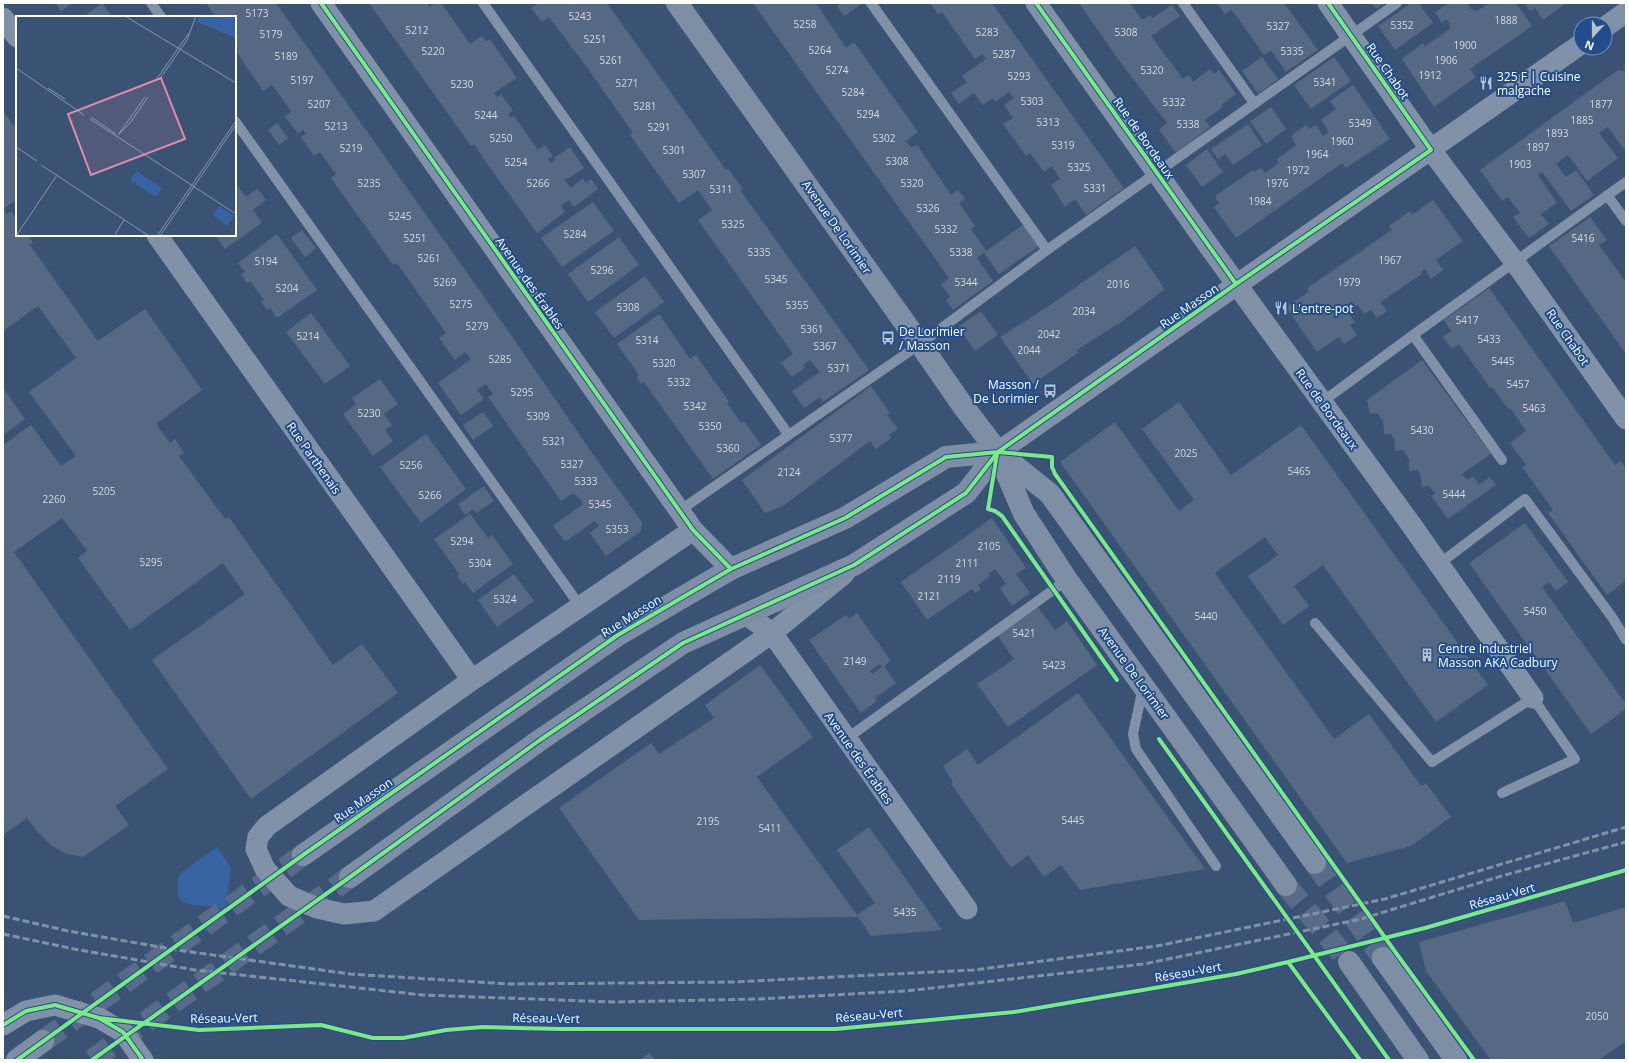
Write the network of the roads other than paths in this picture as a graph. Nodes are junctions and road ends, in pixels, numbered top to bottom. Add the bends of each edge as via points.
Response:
1 (151, 3) edge
2 (320, 3) edge
3 (483, 3) edge
4 (677, 3) edge
5 (871, 3) edge
6 (1036, 3) edge
7 (1183, 3) edge
8 (1328, 3) edge
9 (1397, 3) edge
10 (160, 16) edge
11 (3, 18) edge
12 (1351, 34) junction
13 (16, 36) edge
14 (1573, 50) edge
15 (1254, 103) junction
16 (236, 122) edge
17 (1431, 150) junction
18 (1157, 174) junction
19 (1626, 182) edge
20 (1607, 195) junction
21 (1626, 221) edge
22 (158, 236) edge
23 (1047, 250) junction
24 (1514, 261) junction
25 (1236, 284) junction
26 (1413, 334) junction
27 (920, 344) junction
28 (1322, 402) junction
29 (1626, 419) edge
30 (788, 434) junction
31 (998, 452) junction
32 (1502, 460) dead end
33 (679, 510) junction
34 (693, 530) junction
35 (1439, 564) junction
36 (854, 565) junction
37 (731, 568) junction
38 (1068, 580) junction
39 (580, 606) junction
40 (745, 614) junction
41 (1315, 623) dead end
42 (772, 633) junction
43 (1626, 640) edge
44 (472, 680) junction
45 (1143, 685) junction
46 (1533, 698) junction
47 (846, 739) junction
48 (1502, 793) dead end
49 (303, 855) tunnel mouth
50 (1314, 863) tunnel mouth
51 (1216, 866) dead end
52 (350, 877) tunnel mouth
53 (1286, 885) tunnel mouth
54 (967, 909) dead end
55 (1383, 958) tunnel mouth
56 (1349, 962) tunnel mouth
57 (3, 1024) edge
58 (43, 1041) tunnel mouth
59 (17, 1060) edge
60 (143, 1060) edge
61 (1418, 1060) edge
62 (1456, 1060) edge

1 - 10 lane
2 - 33 street, Avenue des Érables
3 - 30 lane
4 - 27 main road, Avenue De Lorimier
5 - 23 lane
6 - 18 street, Rue de Bordeaux
7 - 15 lane
8 - 12 street, Rue Chabot
9 - 12 lane
11 - 13 street
12 - 15 lane
12 - 17 street, Rue Chabot
14 - 17 street, Rue Masson
15 - 18 lane
16 - 39 lane
17 - 24 street, Rue Chabot
17 - 25 street, Rue Masson
18 - 23 lane
18 - 25 street, Rue de Bordeaux
19 - 20 lane
20 - 21 lane
20 - 24 lane
22 - 44 street, Rue Parthenais
23 - 27 lane
24 - 26 lane
24 - 29 street, Rue Chabot
25 - 28 street, Rue de Bordeaux
25 - 31 street, Rue Masson
26 - 28 lane
26 - 32 lane
27 - 30 lane
27 - 31 main road, Avenue De Lorimier
28 - 35 street, Rue de Bordeaux
30 - 33 lane
31 - 36 main road, Rue Masson via 966,493
31 - 37 main road, Rue Masson via 946,457 845,518
31 - 38 main road, Avenue De Lorimier via 1024,514
31 - 50 main road, Avenue De Lorimier via 1050,494
33 - 34 street, Avenue des Érables
34 - 37 street, Avenue des Érables
34 - 39 street, Rue Masson
35 - 43 lane via 1525,499 1612,617
35 - 46 street, Rue de Bordeaux
36 - 40 main road, Rue Masson
36 - 42 street, Rue Masson
37 - 49 main road, Rue Masson via 618,635
38 - 45 main road, Avenue De Lorimier
38 - 47 lane
39 - 44 street, Rue Masson
40 - 42 street, Avenue des Érables
40 - 52 main road, Rue Masson via 683,642 540,740
41 - 46 lane via 1432,762
42 - 44 street, Rue Masson via 374,911 344,914 317,908 289,896 265,869 256,849 258,837 267,826
42 - 47 street, Avenue des Érables
45 - 51 lane via 1133,734 1136,749
45 - 53 main road, Avenue De Lorimier
46 - 48 lane via 1575,759
47 - 54 street, Avenue des Érables
55 - 62 main road
56 - 61 main road
57 - 60 street via 26,1011 55,1005 99,1018 123,1032
58 - 59 main road

